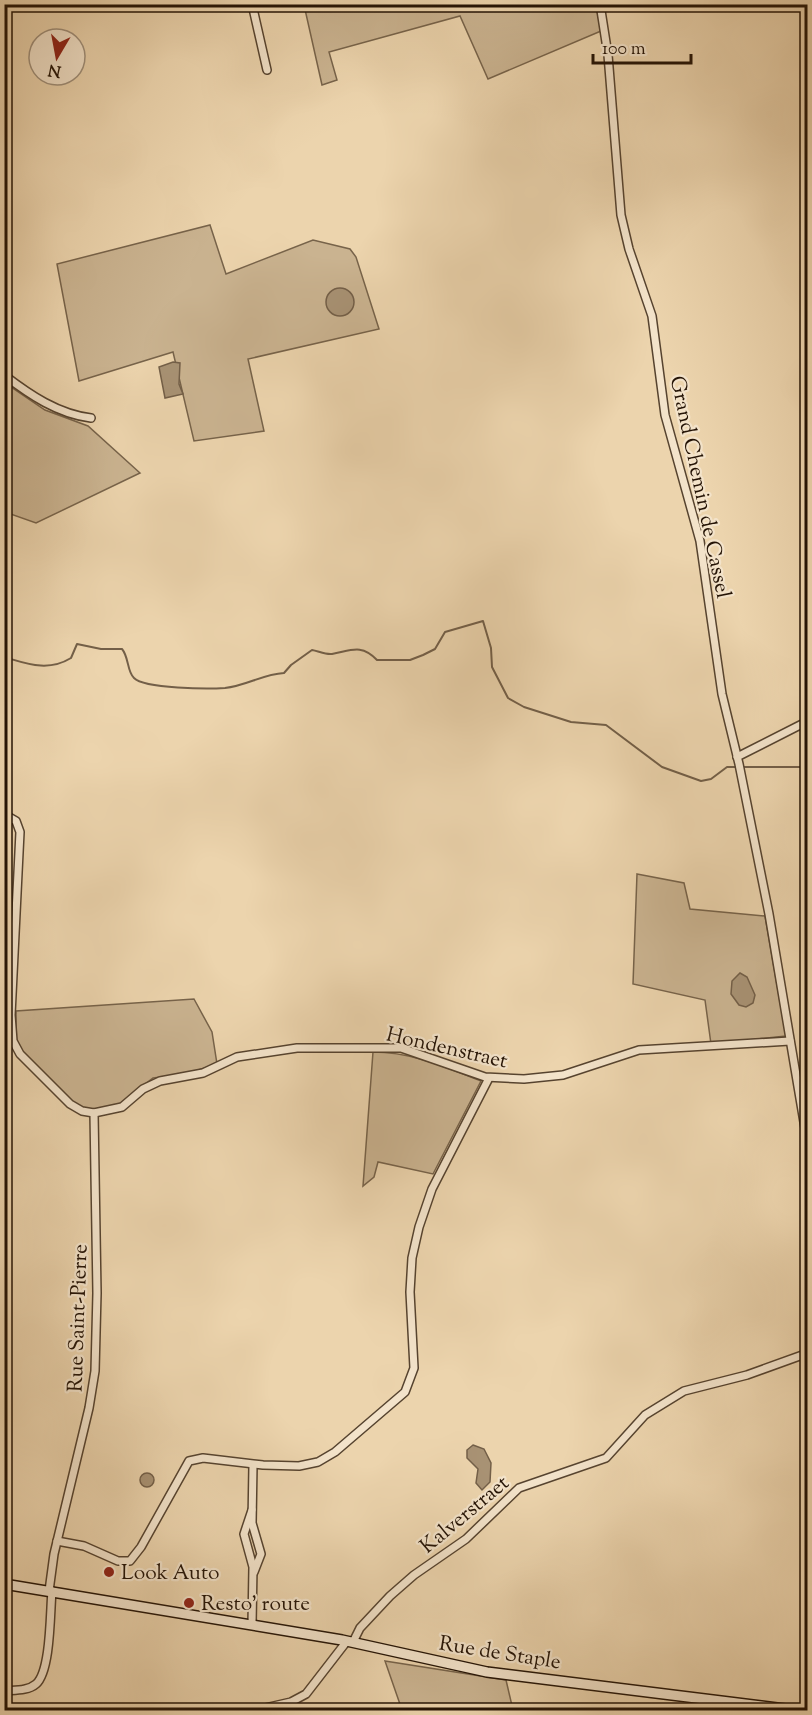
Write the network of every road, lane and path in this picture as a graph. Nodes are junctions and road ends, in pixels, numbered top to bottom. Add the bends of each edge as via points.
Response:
1 (252, 4) edge
2 (600, 4) edge
3 (267, 70) dead end
4 (4, 375) edge
5 (91, 418) dead end
6 (807, 721) edge
7 (739, 764) junction
8 (4, 814) edge
9 (790, 1041) junction
10 (489, 1078) junction
11 (94, 1113) junction
12 (807, 1146) edge
13 (807, 1353) edge
14 (253, 1465) junction
15 (252, 1510) junction
16 (57, 1541) junction
17 (253, 1575) junction
18 (4, 1584) edge
19 (53, 1592) junction
20 (252, 1624) junction
21 (350, 1641) junction
22 (4, 1691) edge
23 (256, 1710) edge
24 (793, 1710) edge

1 - 3 street
2 - 7 street, Grand Chemin de Cassel via 621,215 654,323 665,415 698,532 722,694
4 - 5 street via 68,414
6 - 7 street
7 - 9 street, Grand Chemin de Cassel
8 - 11 street via 16,821 20,832 11,1015 14,1044 70,1104
9 - 10 street, Hondenstraet via 639,1050 555,1077
9 - 12 street, Grand Chemin de Cassel
10 - 11 street, Hondenstraet via 401,1048 302,1047 242,1056 203,1073 160,1081 147,1086 122,1107
10 - 14 street via 432,1189 419,1227 410,1285 414,1368 408,1388 396,1402 322,1460 299,1466
11 - 16 street, Rue Saint-Pierre via 98,1293 95,1371
13 - 21 street, Kalverstraet via 747,1375 684,1391 645,1415 606,1458 519,1488 466,1539 390,1596
14 - 15 street
14 - 16 street via 199,1458 187,1463 130,1561 118,1561 84,1546
15 - 17 street via 244,1534
15 - 17 street via 261,1554
16 - 19 street, Rue Saint-Pierre
17 - 20 street
18 - 19 main road, Rue de Staple
19 - 20 main road, Rue de Staple via 129,1610
19 - 22 street, Rue Saint-Pierre via 41,1677 30,1688
20 - 21 main road, Rue de Staple
21 - 23 street, Kalverstraet via 306,1694
21 - 24 main road, Rue de Staple via 487,1672

